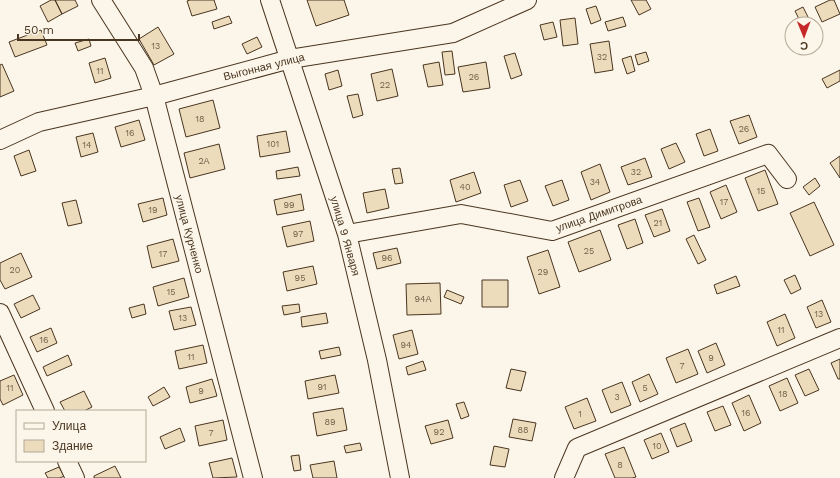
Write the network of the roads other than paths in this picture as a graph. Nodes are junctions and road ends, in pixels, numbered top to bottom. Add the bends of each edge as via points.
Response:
1 (101, 0) edge
2 (270, 0) edge
3 (527, 0) edge
4 (290, 59) junction
5 (154, 96) junction
6 (0, 140) edge
7 (787, 179) dead end
8 (346, 234) junction
9 (0, 313) edge
10 (840, 338) edge
11 (44, 410) edge
12 (67, 462) edge
13 (75, 478) edge
14 (253, 478) edge
15 (400, 478) edge
16 (564, 478) edge

1 - 5 street, улица Курченко via 144,68
2 - 4 street, улица 9 Января
3 - 4 street, Выгонная улица via 453,33
4 - 5 street, Выгонная улица
4 - 8 street, улица 9 Января
5 - 6 street, Выгонная улица via 39,122
5 - 14 street, улица Курченко
7 - 8 street, улица Димитрова via 768,154 552,231 461,214
8 - 15 street, улица 9 Января via 377,360
9 - 11 street
10 - 16 street via 577,448
12 - 13 street

